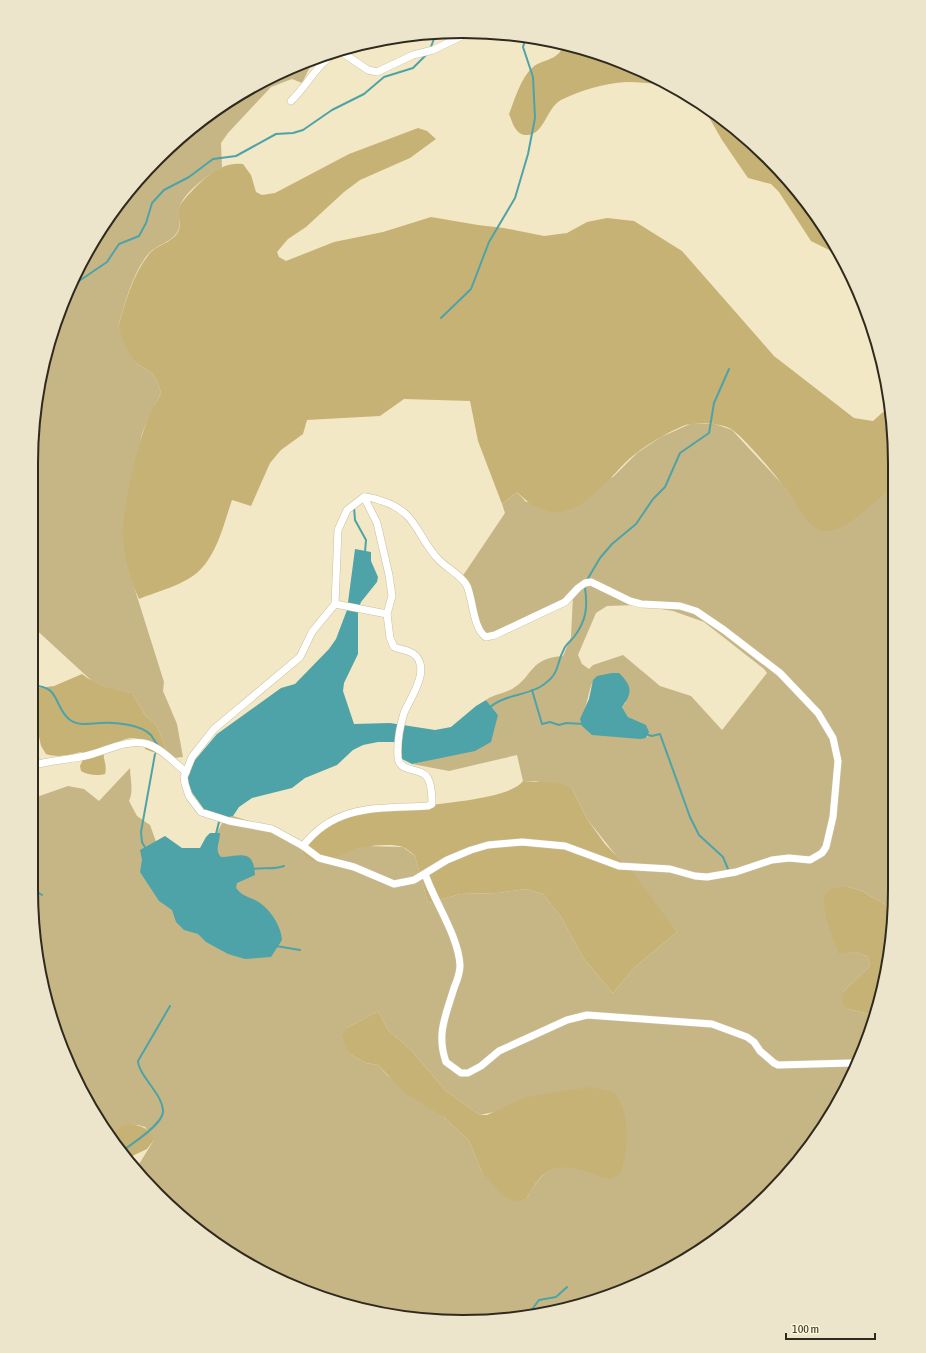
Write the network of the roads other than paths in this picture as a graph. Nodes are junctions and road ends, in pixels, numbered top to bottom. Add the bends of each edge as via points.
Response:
1 (457, 38) edge
2 (345, 55) edge
3 (326, 61) edge
4 (291, 101) dead end
5 (364, 497) junction
6 (335, 604) junction
7 (386, 614) junction
8 (38, 763) edge
9 (186, 772) junction
10 (303, 846) junction
11 (425, 874) junction
12 (851, 1063) dead end

1 - 2 street via 378,72 368,70
3 - 4 street
5 - 6 street via 347,510 338,530
5 - 7 street via 377,523 389,576 392,596
5 - 11 street via 398,507 410,517 432,552 466,585 473,611 486,637 565,602 578,588 588,582 599,584 630,601 688,607 724,630 780,673 818,713 833,738 838,761 829,836 826,847 815,858 772,860 736,872 707,877 670,869 619,866 565,846 522,842 488,845 471,850 447,860
6 - 7 street
6 - 9 street via 312,632 300,657 206,737 192,757
7 - 10 street via 394,647 416,655 421,664 418,682 401,724 398,758 407,769 427,777 432,804 366,809 347,814 314,832
8 - 9 street via 88,756 129,744 142,743 160,751
9 - 10 street via 185,784 189,796 201,812 229,821 272,829
10 - 11 street via 319,858 354,867 394,884 414,880
11 - 12 street via 452,934 459,957 459,975 442,1027 441,1040 446,1062 462,1073 474,1071 506,1048 567,1020 587,1014 712,1024 748,1037 760,1051 778,1065

